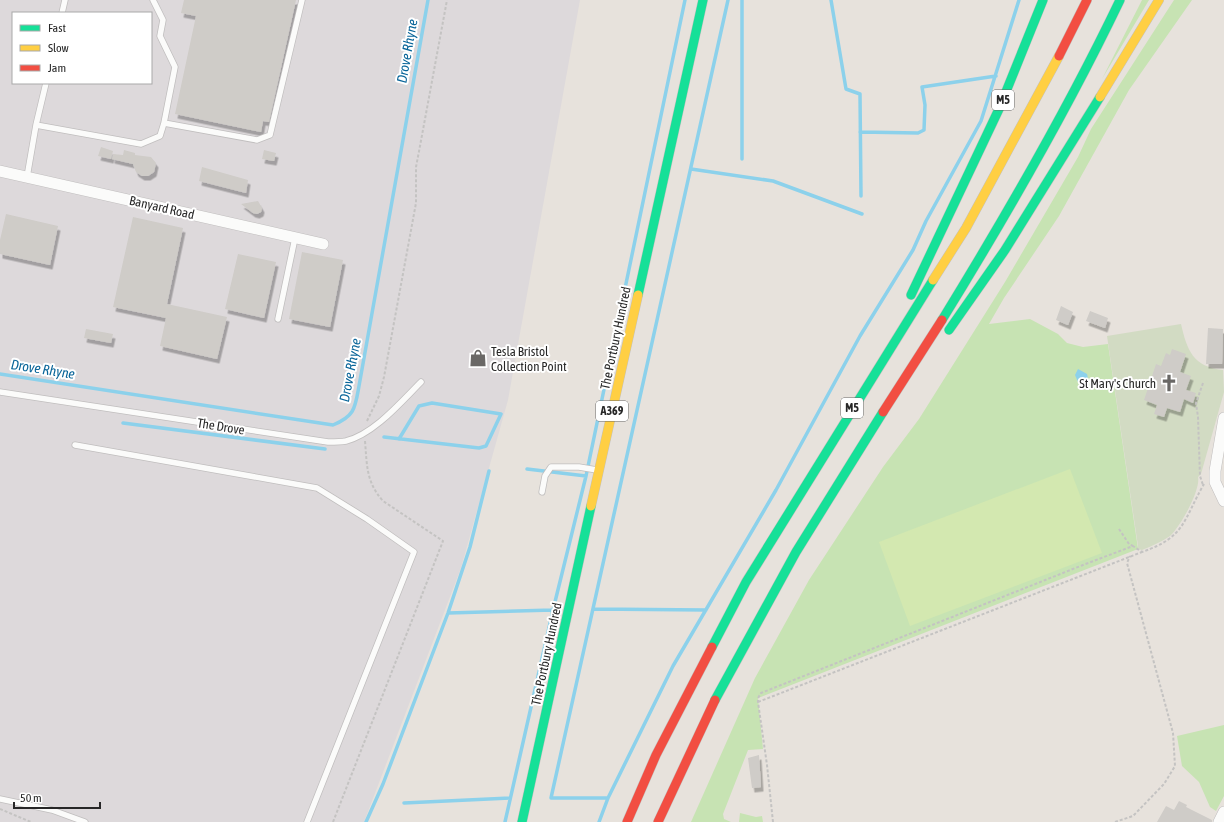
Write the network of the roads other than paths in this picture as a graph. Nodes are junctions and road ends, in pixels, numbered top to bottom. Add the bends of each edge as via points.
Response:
1 (65, 0) edge
2 (153, 0) edge
3 (302, 0) edge
4 (703, 0) edge
5 (1043, 0) edge
6 (1087, 0) edge
7 (1120, 0) edge
8 (1159, 0) edge
9 (62, 12) edge
10 (46, 84) edge
11 (164, 123) junction
12 (36, 125) junction
13 (0, 171) edge
14 (27, 177) junction
15 (295, 238) junction
16 (323, 244) dead end
17 (278, 319) dead end
18 (944, 336) dead end
19 (889, 348) junction
20 (935, 349) dead end
21 (421, 382) dead end
22 (0, 392) edge
23 (1224, 418) edge
24 (75, 445) dead end
25 (861, 448) junction
26 (1224, 459) edge
27 (599, 471) junction
28 (1215, 471) junction
29 (542, 492) dead end
30 (1224, 501) edge
31 (0, 799) edge
32 (1224, 812) edge
33 (85, 822) edge
34 (307, 822) edge
35 (522, 822) edge
36 (627, 822) edge
37 (658, 822) edge
38 (1219, 822) edge

1 - 9 lane
2 - 11 lane via 162,20 160,36 175,67
3 - 11 lane via 270,135 257,140
4 - 27 main road, The Portbury Hundred / A369
5 - 19 main road, M5 via 999,109 920,273
6 - 19 main road, M5 via 966,228
7 - 25 main road, M5 via 1038,163
8 - 18 main road via 1006,249
10 - 12 lane
11 - 12 lane via 160,136 141,144
12 - 14 lane
13 - 14 street, Banyard Road
14 - 15 street, Banyard Road
15 - 16 street, Banyard Road
15 - 17 lane
19 - 36 main road, M5 via 746,582 656,756
20 - 25 main road, M5
21 - 22 lane, The Drove via 396,408 365,434 346,441 328,442
23 - 28 street
24 - 34 lane via 317,488 414,552
25 - 37 main road, M5 via 814,523 731,668
26 - 28 lane
27 - 29 lane via 551,467 545,476
27 - 35 main road, The Portbury Hundred / A369
28 - 30 street via 1215,482
31 - 33 lane via 52,810
32 - 38 street

